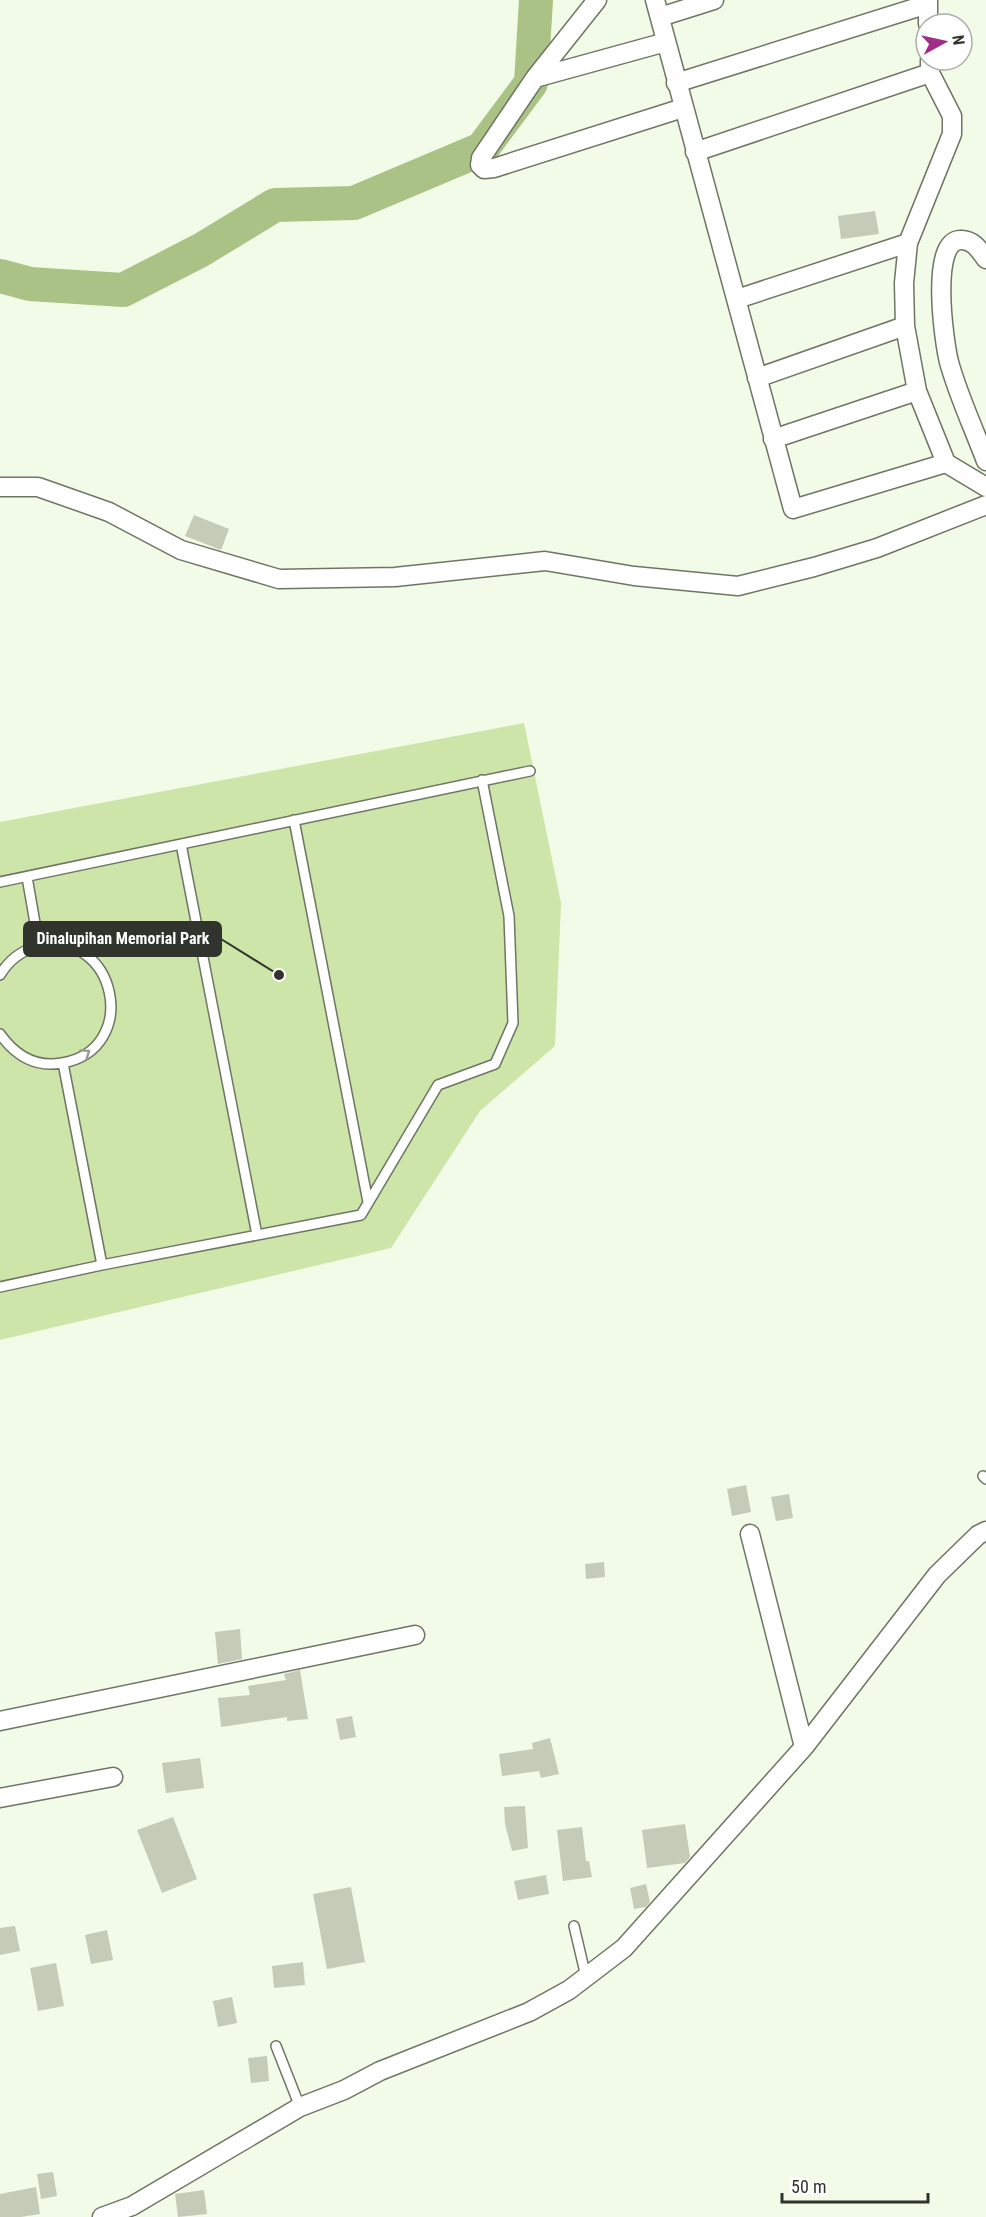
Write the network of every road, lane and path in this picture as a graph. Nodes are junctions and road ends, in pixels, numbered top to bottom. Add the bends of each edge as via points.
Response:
1 (597, 0) edge
2 (714, 0) edge
3 (928, 2) edge
4 (657, 8) edge
5 (666, 42) junction
6 (916, 72) edge
7 (932, 72) edge
8 (535, 78) junction
9 (676, 83) junction
10 (683, 108) junction
11 (695, 152) junction
12 (908, 243) junction
13 (986, 259) edge
14 (737, 299) junction
15 (905, 326) junction
16 (757, 378) junction
17 (917, 391) junction
18 (773, 439) junction
19 (986, 461) edge
20 (946, 463) junction
21 (0, 487) edge
22 (986, 487) edge
23 (986, 505) edge
24 (530, 771) dead end
25 (482, 780) junction
26 (294, 820) junction
27 (181, 844) junction
28 (27, 877) junction
29 (0, 882) edge
30 (39, 946) junction
31 (0, 975) edge
32 (0, 1034) edge
33 (63, 1063) junction
34 (368, 1202) junction
35 (257, 1235) junction
36 (102, 1265) junction
37 (0, 1287) edge
38 (986, 1531) edge
39 (750, 1533) dead end
40 (415, 1635) dead end
41 (0, 1721) edge
42 (804, 1747) junction
43 (113, 1777) dead end
44 (0, 1798) edge
45 (574, 1926) dead end
46 (586, 1977) junction
47 (276, 2046) dead end
48 (300, 2107) junction
49 (102, 2217) edge

1 - 8 street
2 - 4 street
3 - 9 street
4 - 5 street
5 - 8 street
5 - 9 street
6 - 11 street
7 - 12 street via 952,116 952,134
8 - 10 street via 481,158 483,169
9 - 10 street
10 - 11 street
11 - 14 street
12 - 14 street
12 - 15 street
13 - 19 street via 968,240 957,239 949,244 942,269 941,303 949,361
14 - 16 street
15 - 16 street
15 - 17 street
16 - 18 street
17 - 18 street
17 - 20 street
18 - 20 street via 793,509
20 - 22 street
21 - 23 street via 38,487 109,512 182,550 279,579 395,577 545,561 634,576 738,586 876,548
24 - 25 lane
25 - 26 lane
25 - 34 lane via 509,916 513,1023 495,1064 438,1085
26 - 27 lane
26 - 34 lane
27 - 28 lane
27 - 35 lane
28 - 29 lane
28 - 30 lane
30 - 31 lane via 26,949
33 -> 30 lane via 92,1050 105,1033 112,1012 109,986 97,964 76,949
32 - 33 lane via 10,1049 30,1061
33 - 36 lane
34 - 35 lane via 361,1215
35 - 36 lane
36 - 37 lane
38 - 42 street via 978,1534 937,1575
39 - 42 street
40 - 41 street
42 - 46 street via 624,1948
43 - 44 street
45 - 46 lane
46 - 48 street via 529,2012
47 - 48 lane
48 - 49 street via 132,2206

